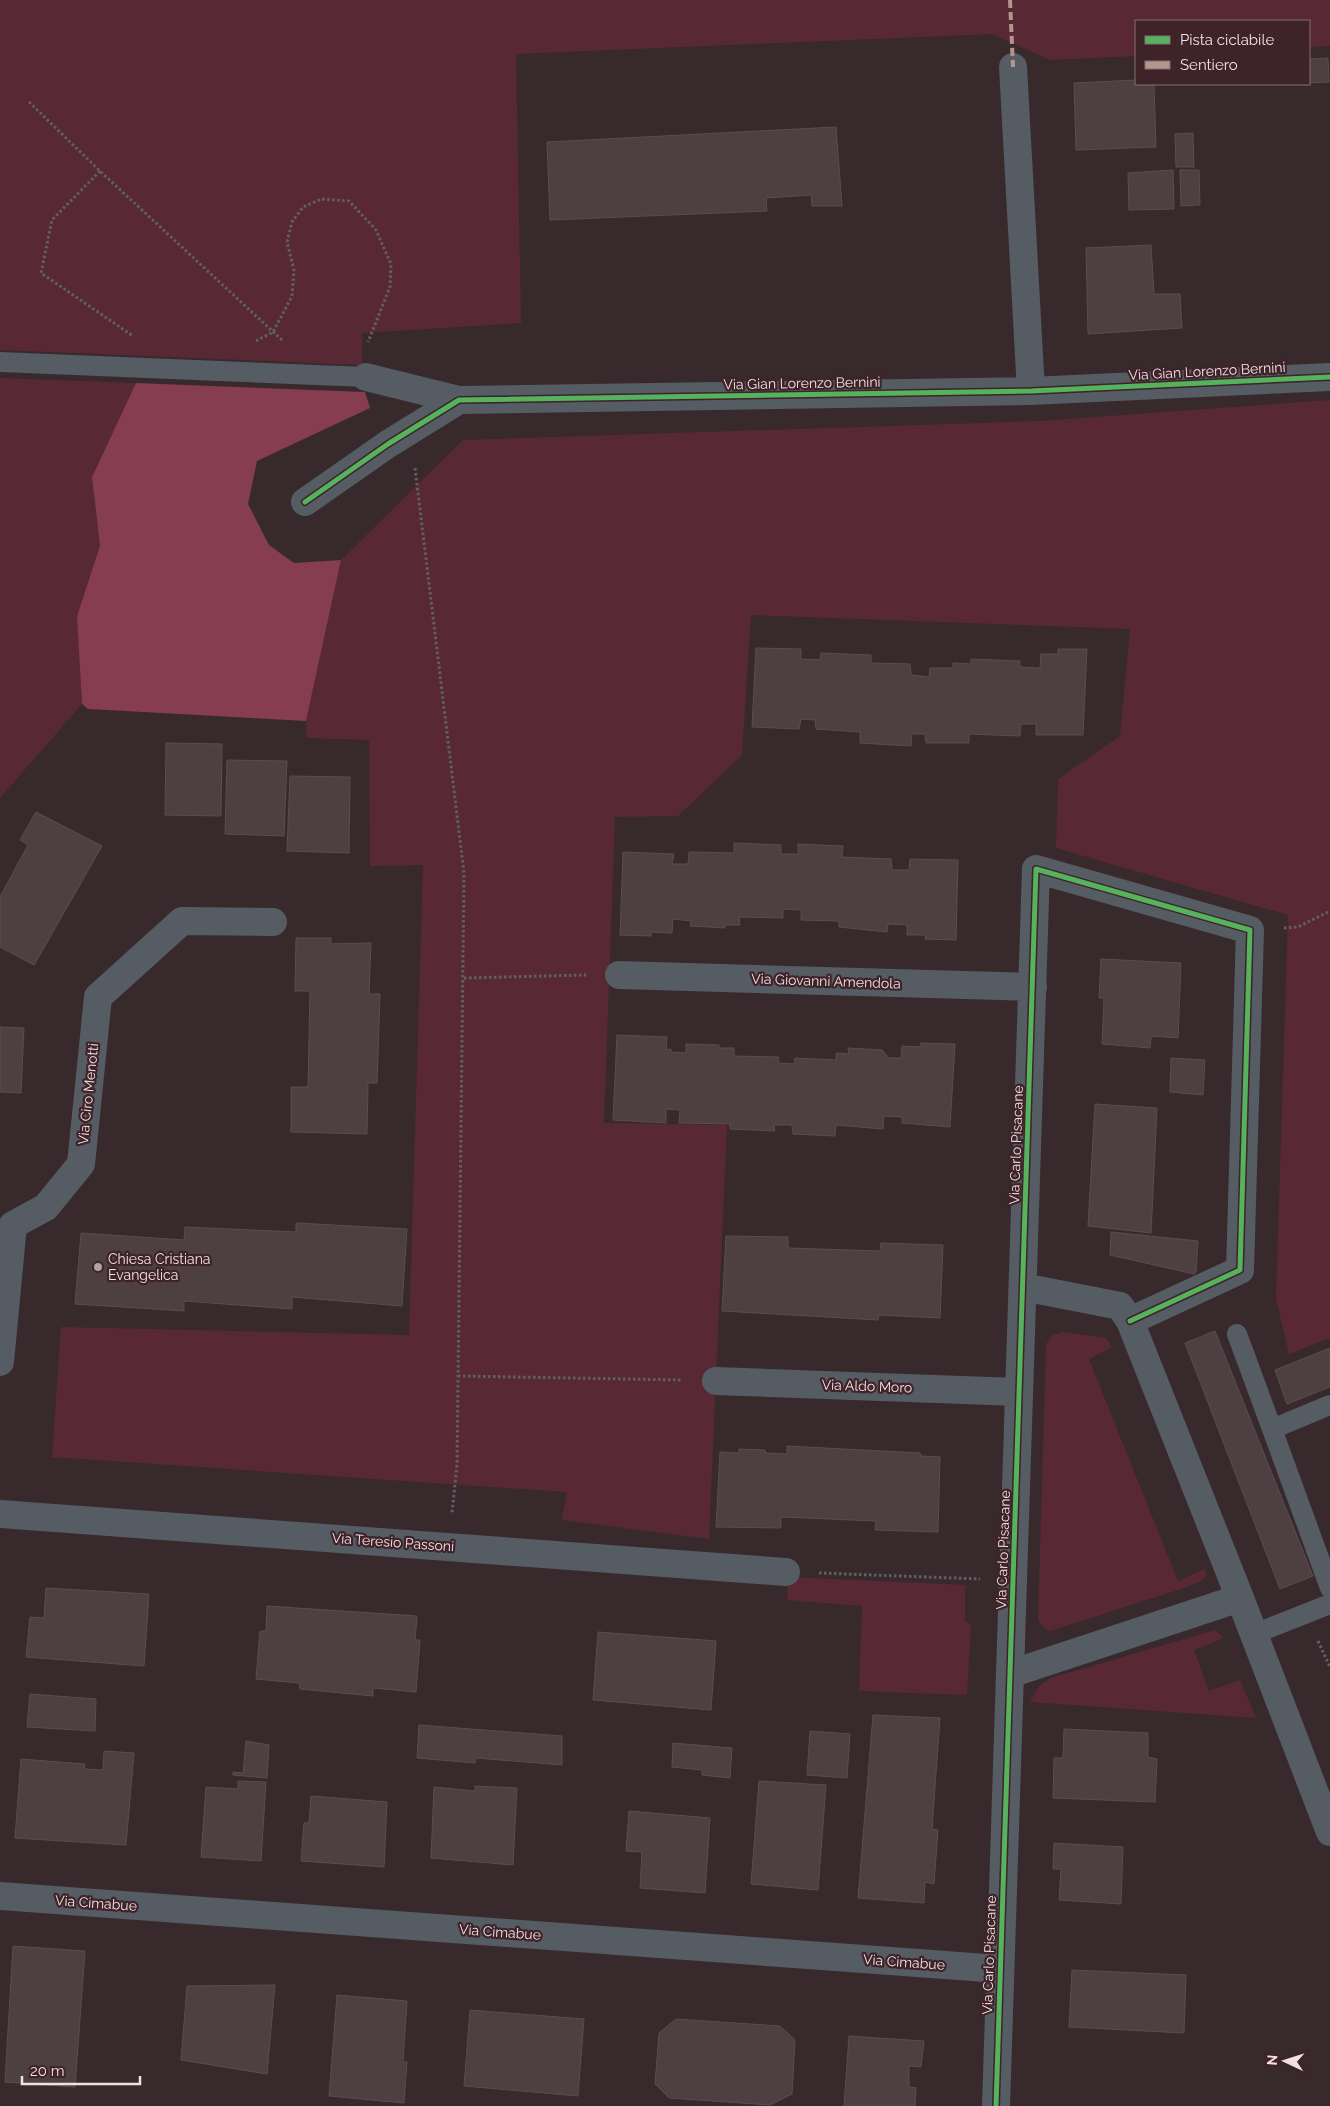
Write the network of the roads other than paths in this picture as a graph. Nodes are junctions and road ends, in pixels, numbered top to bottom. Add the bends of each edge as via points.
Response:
1 (1013, 67) dead end
2 (0, 362) edge
3 (1330, 377) edge
4 (366, 378) joint
5 (1031, 391) junction
6 (459, 400) junction
7 (305, 502) dead end
8 (273, 922) dead end
9 (619, 975) road end
10 (1033, 987) junction
11 (1023, 1287) junction
12 (1130, 1322) junction
13 (1236, 1334) dead end
14 (0, 1362) edge
15 (716, 1381) road end
16 (1019, 1392) junction
17 (1330, 1405) edge
18 (1272, 1429) junction
19 (0, 1514) edge
20 (786, 1572) road end
21 (1330, 1588) edge
22 (1240, 1598) junction
23 (1330, 1604) edge
24 (1254, 1634) junction
25 (1010, 1674) junction
26 (1330, 1832) edge
27 (0, 1896) edge
28 (1000, 1969) junction
29 (996, 2106) edge

1 - 5 street
2 - 4 lane
3 - 5 street, Via Gian Lorenzo Bernini
4 - 6 street, Via Gian Lorenzo Bernini
5 - 6 street, Via Gian Lorenzo Bernini
6 - 7 street via 388,444
8 - 14 street, Via Ciro Menotti via 182,921 98,997 82,1164 46,1207 13,1225
9 - 10 street, Via Giovanni Amendola
10 - 11 street, Via Carlo Pisacane
10 - 12 street, Via Carlo Pisacane via 1036,869 1250,930 1240,1270
11 - 12 street via 1120,1306
11 - 16 street, Via Carlo Pisacane
12 - 22 street
13 - 18 lane
15 - 16 street, Via Aldo Moro
16 - 25 street, Via Carlo Pisacane
17 - 18 lane
18 - 21 lane
19 - 20 street, Via Teresio Passoni
22 - 24 street
22 - 25 street
23 - 24 lane
24 - 26 street
25 - 28 street, Via Carlo Pisacane
27 - 28 street, Via Cimabue
28 - 29 street, Via Carlo Pisacane

